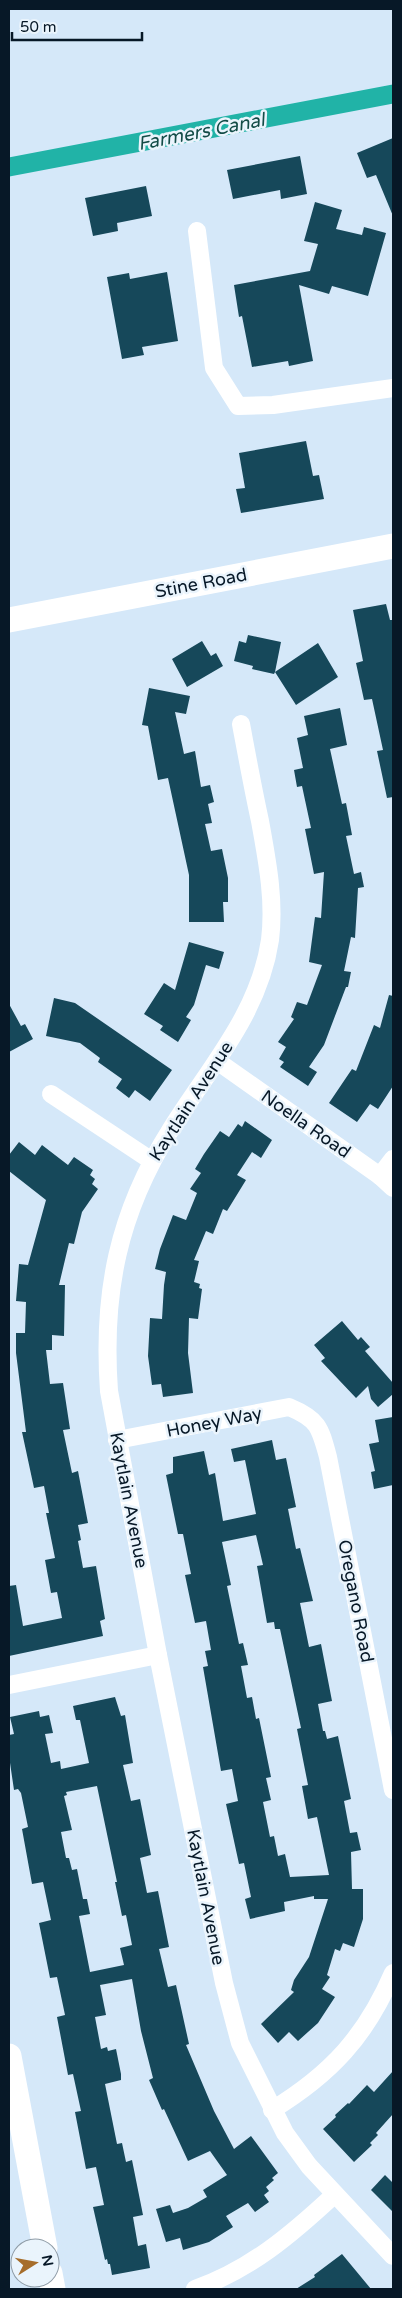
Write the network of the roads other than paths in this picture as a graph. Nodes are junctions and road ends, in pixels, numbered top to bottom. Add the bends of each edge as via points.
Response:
1 (197, 231) dead end
2 (393, 388) edge
3 (393, 546) edge
4 (9, 620) edge
5 (241, 724) dead end
6 (217, 1062) junction
7 (51, 1094) dead end
8 (393, 1159) edge
9 (152, 1162) junction
10 (387, 1182) edge
11 (309, 1416) joint
12 (117, 1440) junction
13 (158, 1655) junction
14 (9, 1685) edge
15 (393, 1790) edge
16 (393, 1973) edge
17 (10, 2066) edge
18 (272, 2110) junction
19 (334, 2194) junction
20 (43, 2238) edge
21 (393, 2256) edge
22 (195, 2289) edge

1 - 2 street via 214,368 238,406 273,406
3 - 4 main road, Stine Road
5 - 6 street, Kaytlain Avenue via 270,874 270,940 254,996
6 - 9 street, Kaytlain Avenue via 171,1128
6 - 10 street, Noella Road
7 - 9 street
8 - 10 street
9 - 12 street, Kaytlain Avenue via 122,1234 108,1310 106,1350
11 - 12 street, Honey Way via 289,1408
11 - 15 street, Oregano Road via 322,1433 328,1457
12 - 13 street, Kaytlain Avenue
13 - 14 street
13 - 18 street, Kaytlain Avenue via 230,2008 240,2043
16 - 18 street via 379,2005 339,2060 317,2080
17 - 20 main road
18 - 19 street, Kaytlain Avenue via 309,2166
19 - 21 street, Kaytlain Avenue
19 - 22 street via 274,2248 244,2267

